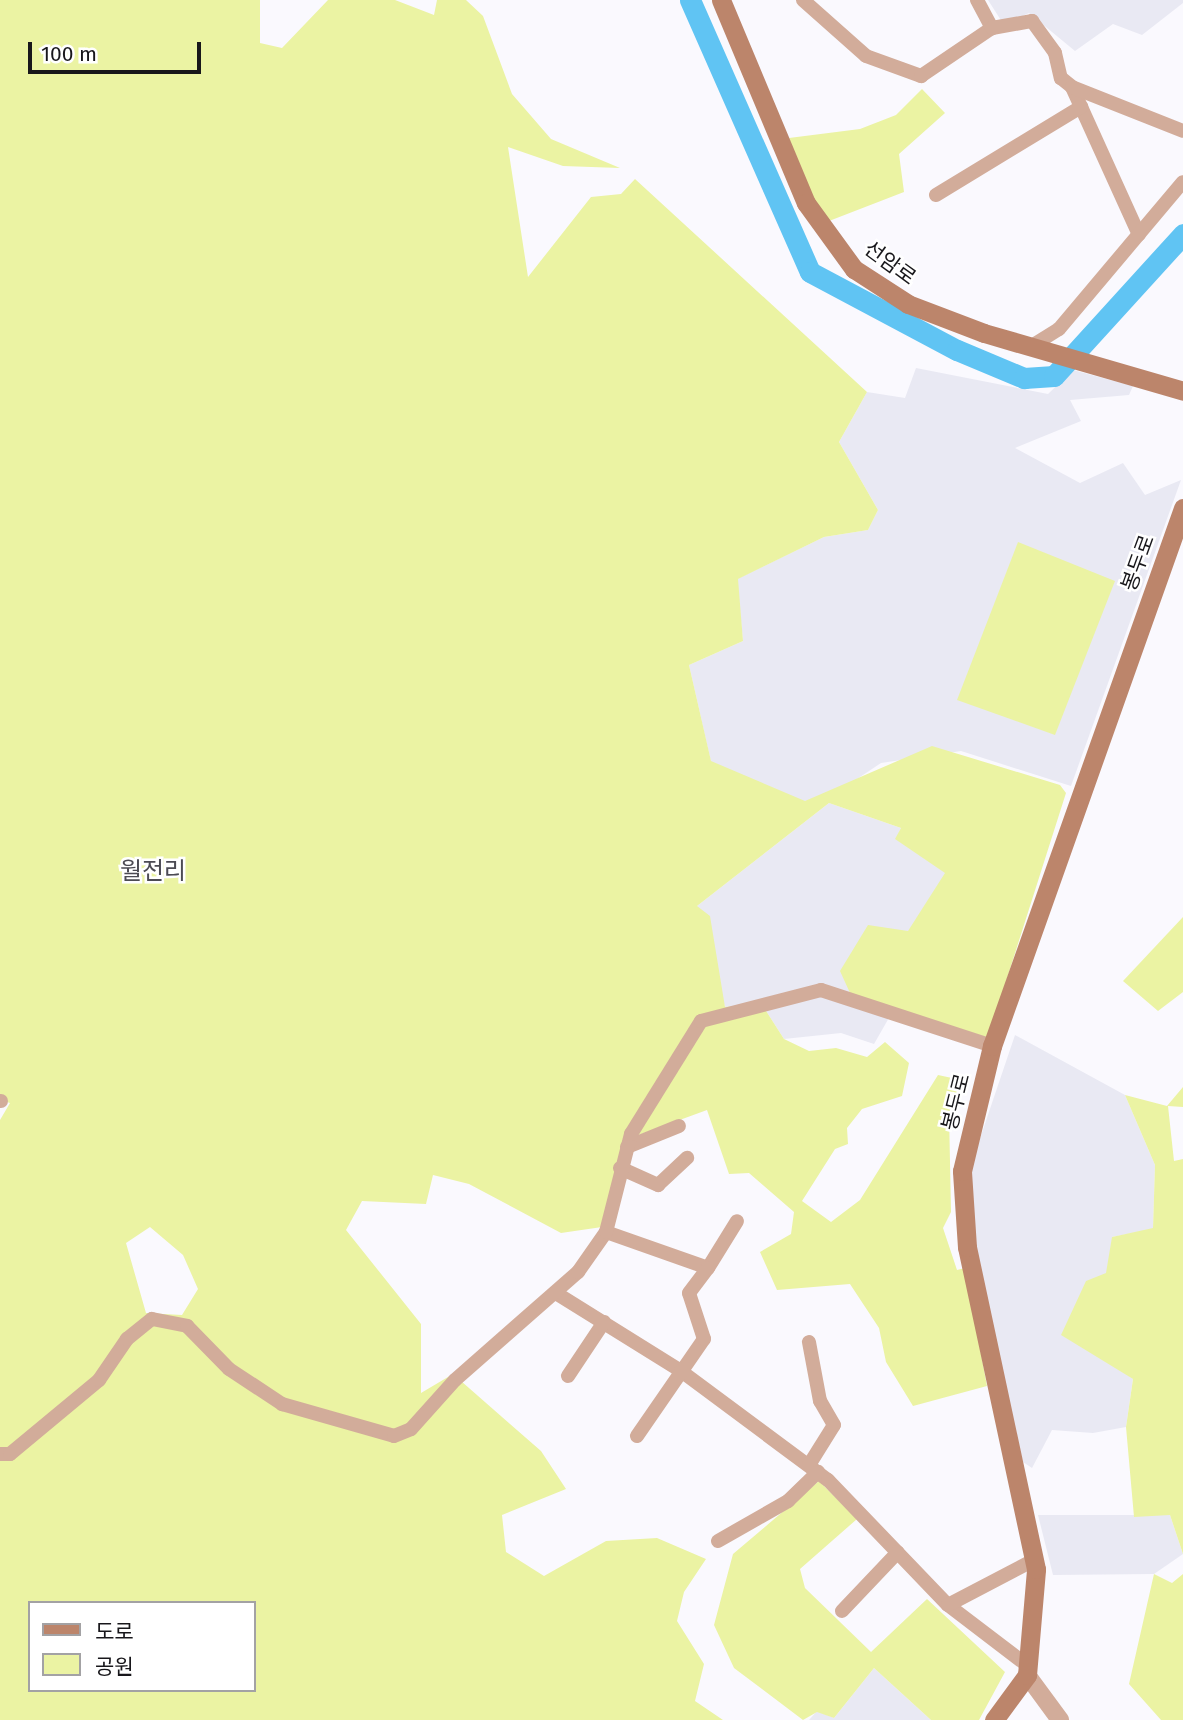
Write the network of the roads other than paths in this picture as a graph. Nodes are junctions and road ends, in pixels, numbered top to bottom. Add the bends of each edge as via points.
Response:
1 (721, 0) edge
2 (803, 0) edge
3 (977, 0) edge
4 (992, 28) junction
5 (1072, 87) junction
6 (1081, 107) junction
7 (1183, 131) edge
8 (1183, 182) edge
9 (936, 195) dead end
10 (1139, 235) junction
11 (1041, 346) junction
12 (1183, 391) edge
13 (1183, 508) edge
14 (992, 1046) junction
15 (679, 1126) dead end
16 (627, 1147) junction
17 (687, 1158) dead end
18 (620, 1168) junction
19 (737, 1222) dead end
20 (606, 1232) junction
21 (708, 1268) junction
22 (559, 1294) junction
23 (604, 1322) junction
24 (809, 1342) dead end
25 (681, 1371) junction
26 (568, 1376) dead end
27 (637, 1436) dead end
28 (0, 1454) edge
29 (813, 1469) junction
30 (718, 1541) dead end
31 (898, 1552) junction
32 (1034, 1560) junction
33 (948, 1605) junction
34 (842, 1611) dead end
35 (1027, 1670) junction
36 (994, 1720) edge
37 (1060, 1720) edge

1 - 11 main road, 선암로 via 806,203 854,269 908,304
2 - 4 street via 866,56 921,76
3 - 4 street
4 - 5 street via 1032,21
5 - 6 street
5 - 7 street
6 - 9 street
6 - 10 street
8 - 10 street
10 - 11 street
11 - 12 main road, 선암로
13 - 14 main road, 봉두로
14 - 16 street via 821,990 731,1012 701,1021
14 - 32 main road, 봉두로 via 962,1171 966,1236
15 - 16 street
16 - 18 street
17 - 18 street via 658,1185
18 - 20 street
19 - 21 street
20 - 21 street
20 - 22 street
21 - 25 street via 689,1293 704,1339
22 - 23 street
22 - 28 street via 455,1380 411,1429 394,1436 282,1404 229,1369 187,1326 152,1319 127,1339 99,1380 10,1454
23 - 25 street
23 - 26 street
24 - 29 street via 820,1401 834,1425
25 - 27 street
25 - 29 street
29 - 30 street via 788,1500
29 - 31 street
31 - 33 street
31 - 34 street
32 - 33 street
32 - 35 main road, 봉두로
33 - 35 street
35 - 36 main road
35 - 37 street

